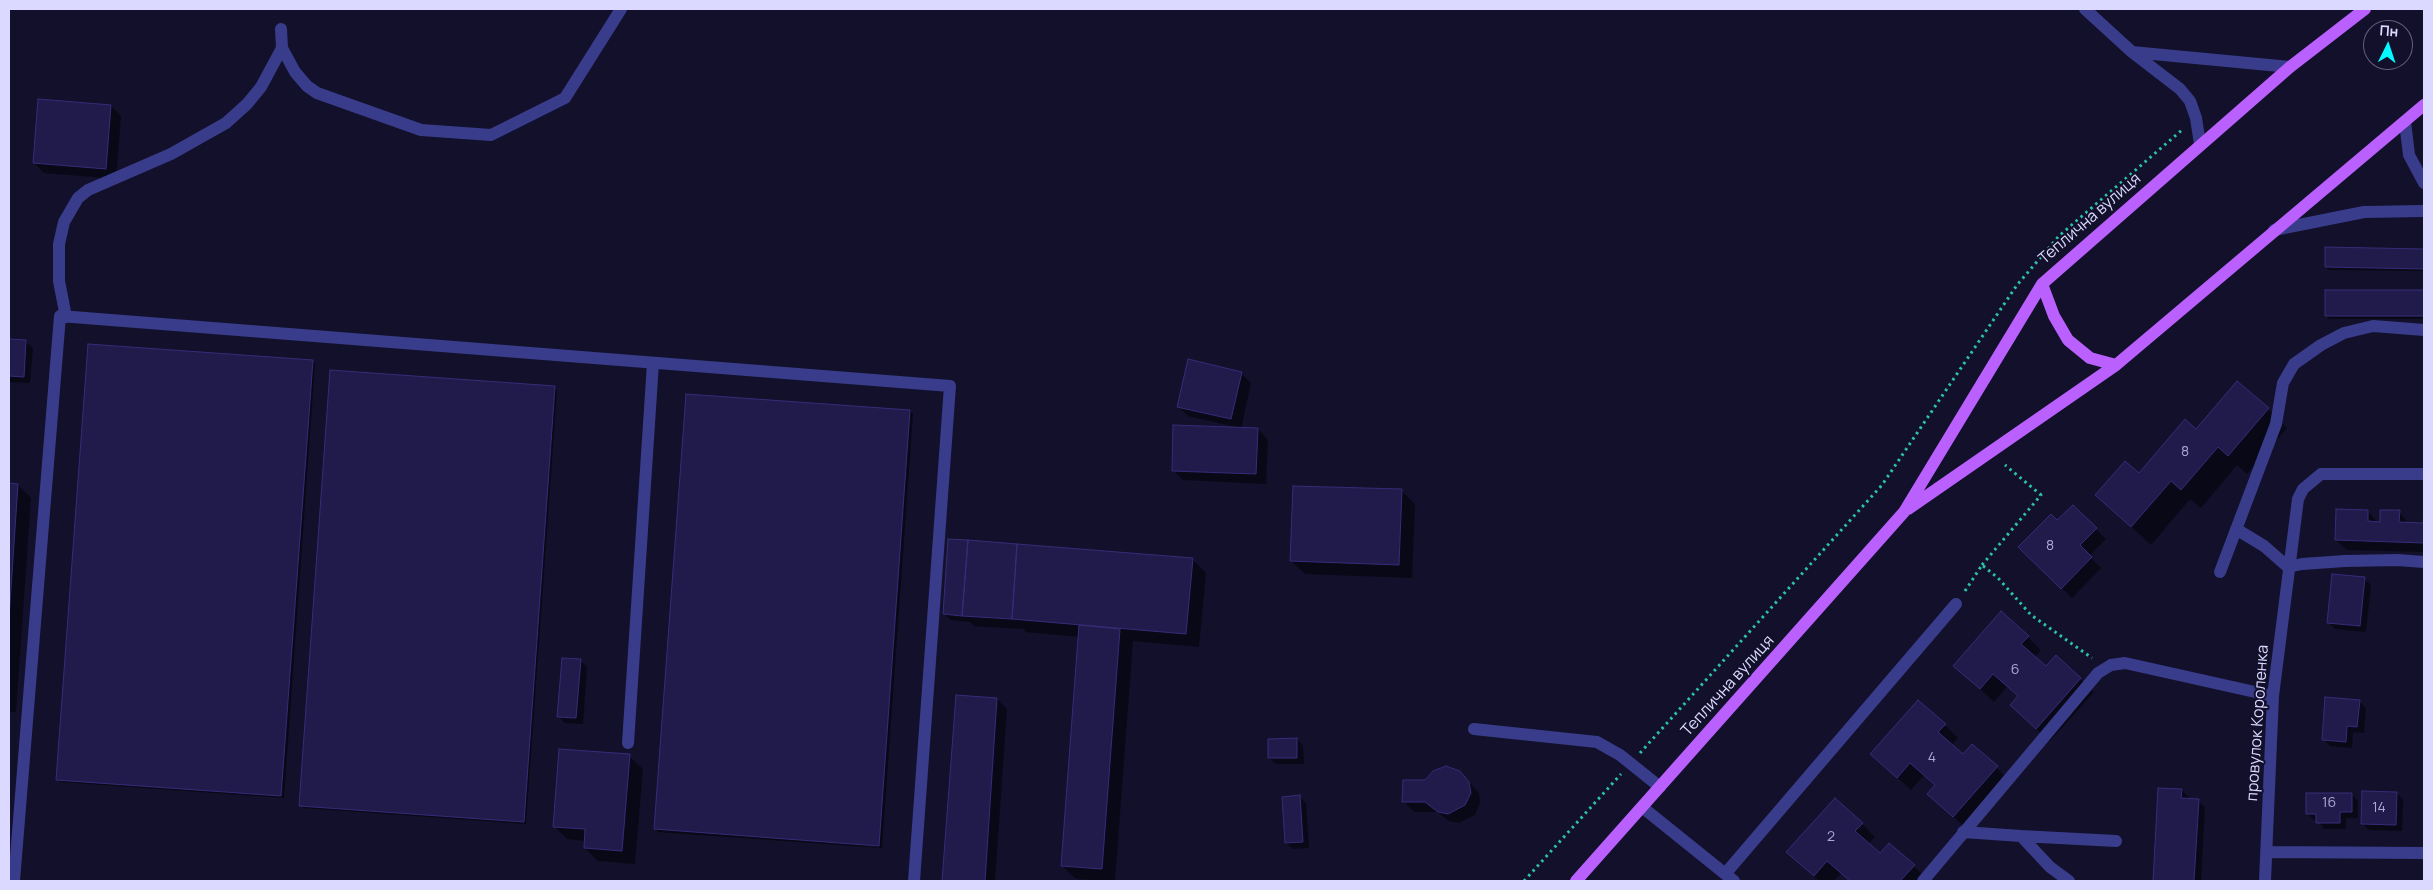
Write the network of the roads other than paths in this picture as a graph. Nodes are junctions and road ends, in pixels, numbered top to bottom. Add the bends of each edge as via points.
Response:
1 (620, 9) edge
2 (2085, 9) edge
3 (2365, 9) edge
4 (281, 29) dead end
5 (282, 48) junction
6 (2132, 52) junction
7 (2290, 67) junction
8 (2424, 105) edge
9 (2405, 122) junction
10 (2200, 144) junction
11 (2424, 183) edge
12 (2424, 211) edge
13 (2274, 230) junction
14 (2042, 284) junction
15 (66, 317) junction
16 (2424, 330) edge
17 (653, 363) junction
18 (2116, 365) junction
19 (2424, 474) edge
20 (1904, 512) junction
21 (2236, 529) junction
22 (2424, 562) edge
23 (2288, 567) junction
24 (2220, 572) dead end
25 (1956, 604) road end
26 (2274, 696) junction
27 (1474, 729) dead end
28 (628, 743) dead end
29 (1660, 787) junction
30 (1642, 807) junction
31 (1963, 832) junction
32 (2021, 836) junction
33 (2116, 842) dead end
34 (2268, 852) junction
35 (2424, 853) edge
36 (1730, 877) edge
37 (14, 881) edge
38 (914, 881) edge
39 (1576, 881) edge
40 (1922, 881) edge
41 (2069, 881) edge
42 (2265, 881) edge

1 - 5 street via 565,98 492,135 422,130 332,99 306,86
2 - 6 street
3 - 7 main road, Теплична вулиця
4 - 5 street
5 - 15 street via 260,87 226,123 170,154 88,190 78,198 64,222 59,244 59,281
6 - 7 street
6 - 10 street via 2180,89 2190,101
7 - 10 main road, Теплична вулиця
8 - 9 main road, Теплична вулиця
9 - 11 street via 2409,155
9 - 13 main road, Теплична вулиця
10 - 14 main road, Теплична вулиця
12 - 13 street via 2364,212
13 - 18 main road, Теплична вулиця
14 - 18 main road via 2054,316 2068,340 2090,358
14 - 20 main road, Теплична вулиця
15 - 17 street
15 - 37 street via 60,316
16 - 21 street via 2373,326 2344,333 2294,364 2283,383 2276,424
17 - 28 street
17 - 38 street via 950,386
18 - 20 main road, Теплична вулиця
19 - 23 street, провулок Короленка via 2332,472 2311,480 2298,499
20 - 29 main road, Теплична вулиця
21 - 23 street via 2264,546
21 - 24 street
22 - 23 street via 2345,561
23 - 26 street, провулок Короленка
25 - 36 street
26 - 31 street via 2125,663 2111,665 2102,671
26 - 34 street, провулок Короленка
27 - 29 street via 1588,740 1609,748
29 - 30 main road, Теплична вулиця
30 - 36 street
30 - 39 main road, Теплична вулиця
31 - 32 street
31 - 40 street
32 - 33 street
32 - 41 street via 2050,867
34 - 35 street
34 - 42 street, провулок Короленка

